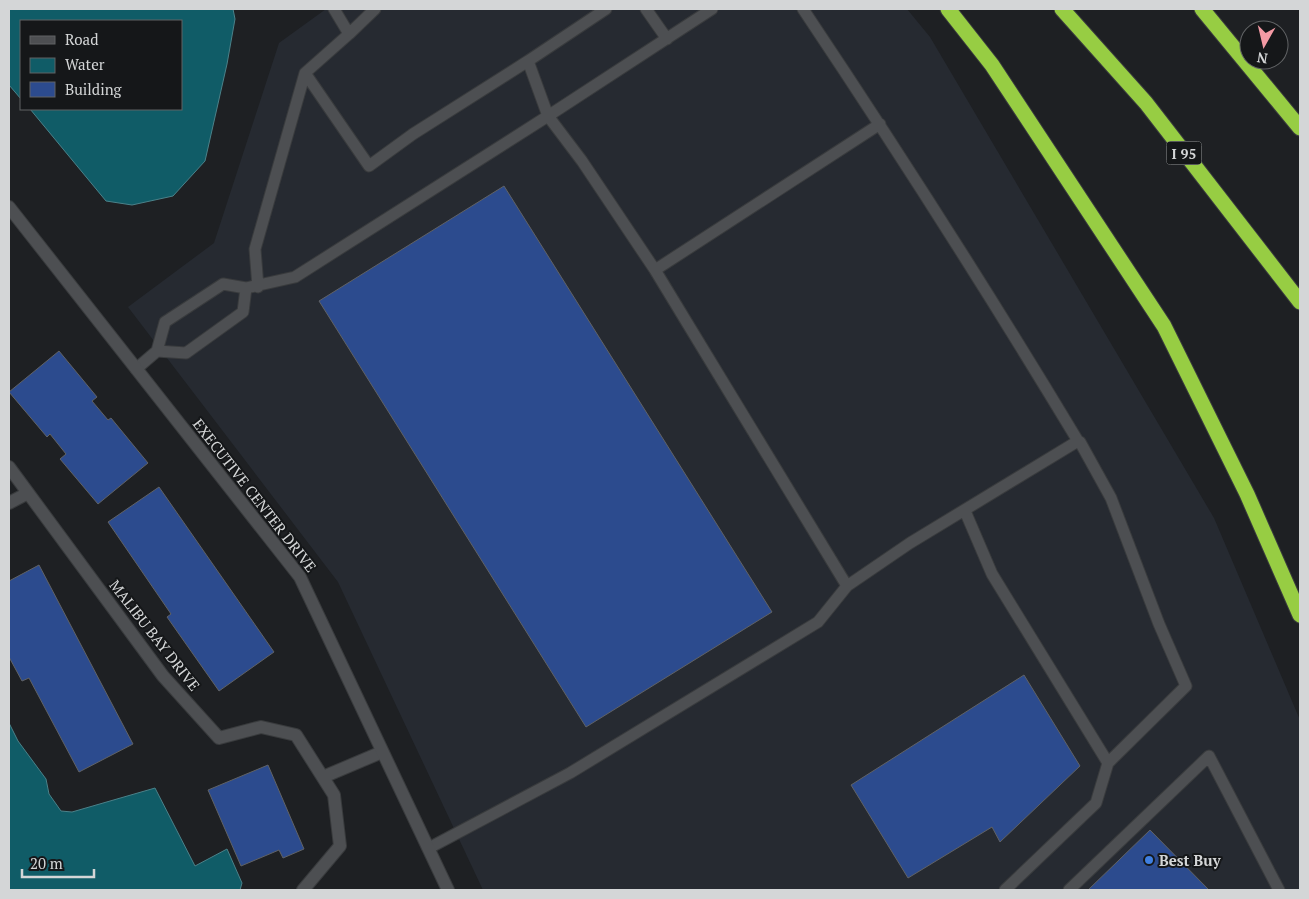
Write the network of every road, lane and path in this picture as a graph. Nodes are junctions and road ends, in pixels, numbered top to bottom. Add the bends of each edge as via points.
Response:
1 (334, 9) edge
2 (375, 9) edge
3 (606, 9) edge
4 (646, 9) edge
5 (712, 9) edge
6 (803, 9) edge
7 (948, 9) edge
8 (1062, 9) edge
9 (1202, 9) edge
10 (350, 34) junction
11 (667, 38) junction
12 (528, 61) junction
13 (305, 73) junction
14 (548, 116) junction
15 (880, 124) junction
16 (1300, 128) edge
17 (9, 207) edge
18 (655, 270) junction
19 (252, 288) junction
20 (1300, 302) edge
21 (158, 352) junction
22 (136, 368) junction
23 (1078, 441) junction
24 (9, 467) edge
25 (28, 493) junction
26 (9, 503) edge
27 (965, 511) junction
28 (847, 586) junction
29 (1300, 615) edge
30 (382, 752) junction
31 (1108, 763) junction
32 (323, 777) junction
33 (429, 848) junction
34 (303, 890) edge
35 (448, 890) edge
36 (1005, 890) edge
37 (1070, 890) edge
38 (1279, 890) edge

1 - 10 lane
2 - 10 lane
3 - 12 lane
4 - 11 lane
5 - 11 lane
6 - 15 lane
7 - 29 highway via 992,65 1164,326 1247,494
8 - 20 highway, I 95 via 1146,103
9 - 16 highway
10 - 13 lane
11 - 14 lane
12 - 13 lane via 369,166
12 - 14 lane
13 - 19 lane via 255,249
14 - 18 lane
14 - 19 lane via 295,278
15 - 18 lane
15 - 23 lane
17 - 22 street, EXECUTIVE CENTER DRIVE
18 - 28 lane
19 - 21 lane via 243,312 195,347 186,353
19 - 21 lane via 223,284 165,322
21 - 22 lane
22 - 30 street, EXECUTIVE CENTER DRIVE via 300,577
23 - 27 lane
23 - 31 lane via 1111,498 1186,686
24 - 25 street, MALIBU BAY DRIVE
25 - 26 street
25 - 32 street, MALIBU BAY DRIVE via 162,676 219,738 261,727 296,735
27 - 28 lane
27 - 31 lane via 992,574
28 - 33 lane via 818,622 570,773
30 - 32 street
30 - 33 street, EXECUTIVE CENTER DRIVE
31 - 36 lane via 1096,803
32 - 34 street, MALIBU BAY DRIVE via 334,795 340,846
33 - 35 street, EXECUTIVE CENTER DRIVE
37 - 38 lane via 1209,756

